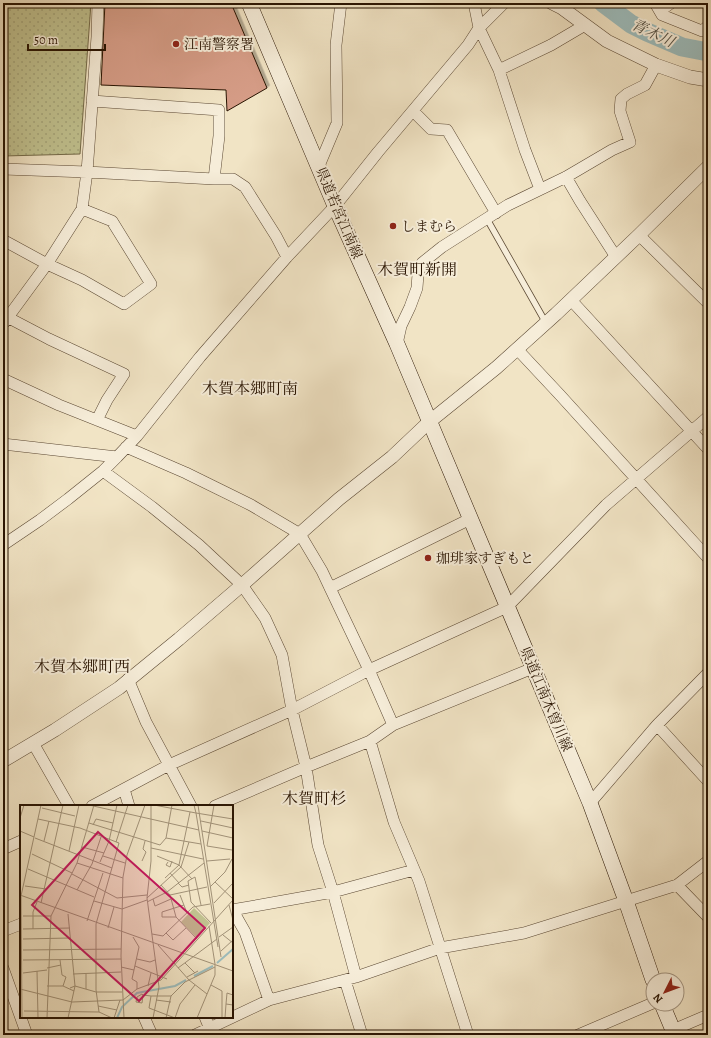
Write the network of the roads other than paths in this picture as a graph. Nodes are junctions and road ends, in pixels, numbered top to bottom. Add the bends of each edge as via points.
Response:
1 (98, 3) edge
2 (249, 3) edge
3 (341, 3) edge
4 (474, 3) edge
5 (504, 3) edge
6 (552, 3) edge
7 (671, 3) edge
8 (657, 7) edge
9 (585, 25) junction
10 (708, 26) edge
11 (479, 28) junction
12 (656, 65) junction
13 (499, 70) junction
14 (708, 80) edge
15 (92, 101) junction
16 (413, 111) junction
17 (319, 166) junction
18 (708, 167) edge
19 (3, 170) edge
20 (87, 172) junction
21 (566, 176) junction
22 (214, 179) junction
23 (540, 189) junction
24 (335, 206) junction
25 (82, 209) junction
26 (491, 216) junction
27 (639, 235) junction
28 (3, 240) edge
29 (287, 257) junction
30 (616, 257) junction
31 (47, 264) junction
32 (570, 300) junction
33 (708, 304) edge
34 (5, 321) edge
35 (546, 323) junction
36 (397, 344) junction
37 (517, 349) junction
38 (3, 379) edge
39 (708, 417) edge
40 (97, 420) junction
41 (429, 422) junction
42 (691, 431) junction
43 (137, 436) junction
44 (3, 444) edge
45 (126, 447) junction
46 (708, 450) edge
47 (117, 457) junction
48 (103, 471) junction
49 (636, 480) junction
50 (470, 519) junction
51 (300, 534) junction
52 (3, 545) edge
53 (708, 558) edge
54 (242, 585) junction
55 (330, 588) junction
56 (507, 607) junction
57 (534, 668) junction
58 (370, 670) junction
59 (707, 675) edge
60 (128, 680) junction
61 (292, 710) junction
62 (392, 725) junction
63 (657, 725) junction
64 (370, 741) junction
65 (33, 743) junction
66 (3, 761) edge
67 (169, 765) junction
68 (306, 766) junction
69 (708, 780) edge
70 (124, 789) junction
71 (590, 802) junction
72 (68, 805) edge
73 (94, 805) edge
74 (129, 805) edge
75 (190, 805) edge
76 (217, 805) edge
77 (20, 841) edge
78 (3, 849) edge
79 (708, 861) edge
80 (414, 870) junction
81 (678, 885) junction
82 (333, 892) junction
83 (626, 901) junction
84 (233, 909) edge
85 (233, 911) edge
86 (708, 917) edge
87 (20, 924) edge
88 (3, 931) edge
89 (440, 948) junction
90 (3, 968) edge
91 (650, 972) edge
92 (356, 977) junction
93 (345, 980) junction
94 (17, 997) edge
95 (269, 1000) junction
96 (645, 1006) edge
97 (20, 1008) edge
98 (665, 1012) edge
99 (708, 1016) edge
100 (23, 1018) edge
101 (144, 1018) edge
102 (205, 1018) edge
103 (211, 1032) edge
104 (674, 1032) edge
105 (27, 1035) edge
106 (152, 1035) edge
107 (195, 1035) edge
108 (362, 1035) edge
109 (468, 1035) edge
110 (578, 1035) edge

1 - 15 street
2 - 17 main road, 県道若宮江南線
3 - 17 street via 336,45 337,123
4 - 11 street
5 - 11 street
6 - 9 street
7 - 8 street
8 - 10 street via 662,15 702,31
9 - 12 street via 607,41
9 - 13 street
11 - 13 street
11 - 16 street
12 - 14 street via 690,77
12 - 21 street via 645,85 621,99 620,111 630,142
13 - 23 street
15 - 20 street
15 - 22 street via 219,110
16 - 24 street
16 - 26 street via 431,129 447,130
17 - 24 main road, 県道若宮江南線
18 - 27 street
19 - 20 street
20 - 22 street
20 - 25 street
21 - 23 street
21 - 30 street
22 - 29 street via 233,178 245,187
23 - 26 street
24 - 29 street
24 - 36 main road, 県道若宮江南線
25 - 31 street
25 - 31 street via 112,221 151,284 124,304
26 - 35 lane
26 - 36 street via 422,263 417,288 401,326
27 - 30 street
27 - 33 street
28 - 31 street
29 - 43 street via 200,356
30 - 32 street
31 - 34 street
32 - 35 street
32 - 42 street
34 - 40 street via 124,374
35 - 37 street
36 - 41 main road, 県道若宮江南線
37 - 41 street
37 - 49 street
38 - 40 street
39 - 42 street
40 - 43 street
41 - 50 main road, 県道江南木曽川線
41 - 51 street via 392,457
42 - 46 street
42 - 49 street
43 - 45 street
44 - 47 street
45 - 47 street
45 - 51 street via 251,505
47 - 48 street
48 - 52 street
48 - 54 street via 152,507
49 - 53 street
49 - 56 street via 606,505
50 - 55 street
50 - 56 main road, 県道江南木曽川線
51 - 54 street
51 - 55 street
54 - 60 street
54 - 61 street via 265,618 282,655
55 - 58 street
56 - 57 main road, 県道江南木曽川線
56 - 58 street
57 - 62 street
57 - 71 main road, 県道江南木曽川線
58 - 61 street
58 - 62 street
59 - 63 street
60 - 65 street
60 - 67 street via 146,722
61 - 67 street
61 - 68 street
62 - 64 street
63 - 69 street
63 - 71 street
64 - 68 street
64 - 80 street via 394,822
65 - 66 street
65 - 72 street
67 - 70 street
67 - 75 street
68 - 76 street
68 - 82 street via 318,845
70 - 73 street
70 - 74 street
71 - 83 main road, 県道江南木曽川線
77 - 78 street
79 - 81 street
80 - 82 street
80 - 89 street
81 - 83 street
81 - 86 street
82 - 84 street
82 - 92 street
83 - 89 street via 524,933
83 - 91 main road, 県道江南木曽川線
85 - 95 street via 245,932
87 - 88 street
89 - 92 street
89 - 109 street
90 - 94 street
92 - 93 street
93 - 95 street
93 - 108 street
94 - 97 street
95 - 103 street
96 - 110 street
98 - 104 main road
99 - 104 street
100 - 105 street
101 - 106 street
102 - 103 street
103 - 107 street

